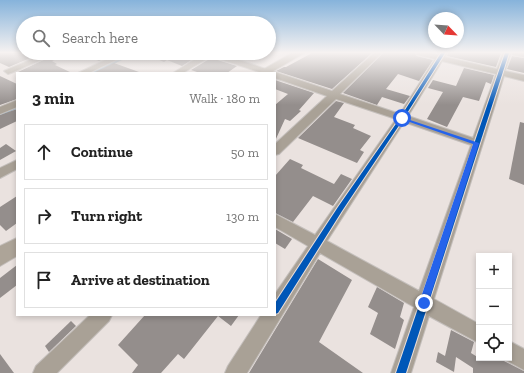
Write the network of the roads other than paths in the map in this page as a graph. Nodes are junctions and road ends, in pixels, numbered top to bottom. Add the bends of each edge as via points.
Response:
1 (360, 70) edge
2 (431, 70) edge
3 (492, 70) edge
4 (501, 73) junction
5 (276, 75) edge
6 (524, 78) edge
7 (334, 95) junction
8 (16, 103) edge
9 (0, 111) edge
10 (402, 118) junction
11 (476, 143) junction
12 (276, 150) edge
13 (16, 165) edge
14 (0, 173) edge
15 (276, 221) edge
16 (317, 244) junction
17 (16, 247) edge
18 (0, 258) edge
19 (424, 303) junction
20 (276, 308) edge
21 (102, 316) edge
22 (271, 316) edge
23 (476, 332) edge
24 (512, 354) edge
25 (524, 360) edge
26 (43, 373) edge
27 (235, 373) edge
28 (401, 373) edge

1 - 7 street
2 - 10 street
3 - 4 street
4 - 6 street
4 - 11 street
5 - 7 street
7 - 10 street
7 - 12 street
8 - 9 street
10 - 11 street
10 - 16 street
11 - 19 street
13 - 14 street
15 - 16 street
16 - 19 street
16 - 20 street
17 - 18 main road
19 - 23 street
19 - 28 street
21 - 26 street
22 - 27 street
24 - 25 street

